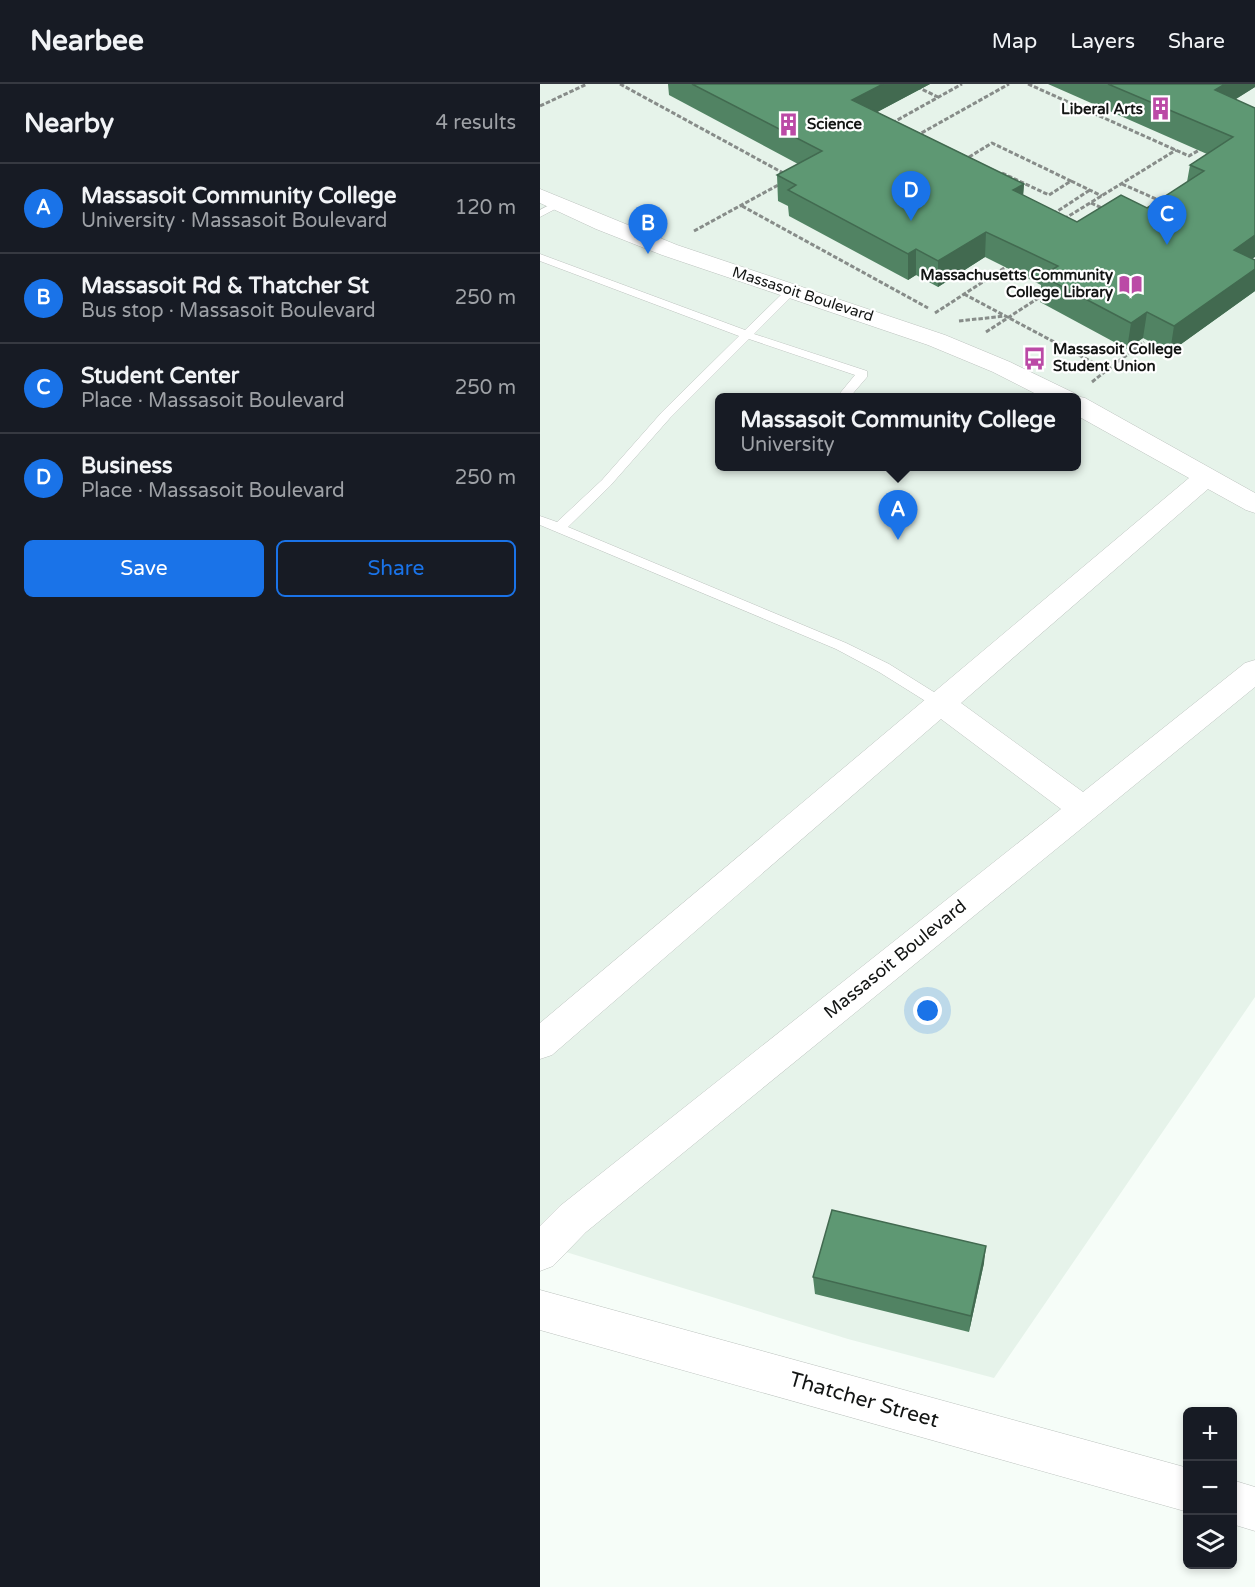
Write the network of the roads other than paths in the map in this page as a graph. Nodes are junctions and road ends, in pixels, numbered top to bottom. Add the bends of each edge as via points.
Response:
1 (546, 204) edge
2 (540, 257) edge
3 (791, 291) junction
4 (747, 335) junction
5 (846, 393) edge
6 (1055, 393) edge
7 (1083, 394) edge
8 (1206, 477) junction
9 (1255, 504) edge
10 (540, 520) edge
11 (559, 528) junction
12 (1255, 671) edge
13 (940, 703) junction
14 (1083, 808) junction
15 (540, 1044) edge
16 (540, 1253) edge
17 (540, 1310) edge
18 (1183, 1489) edge
19 (1237, 1503) edge
20 (1255, 1509) edge

1 - 3 street, Massasoit Boulevard
2 - 4 lane
3 - 4 lane
3 - 6 street, Massasoit Boulevard via 987,359
4 - 5 lane via 863,374
4 - 11 lane
7 - 8 street
8 - 9 street
8 - 13 street
10 - 11 lane
11 - 13 lane via 841,646
12 - 14 street, Massasoit Boulevard
13 - 14 street
13 - 15 street
14 - 16 street, Massasoit Boulevard via 573,1219
17 - 18 street, Thatcher Street
19 - 20 street

